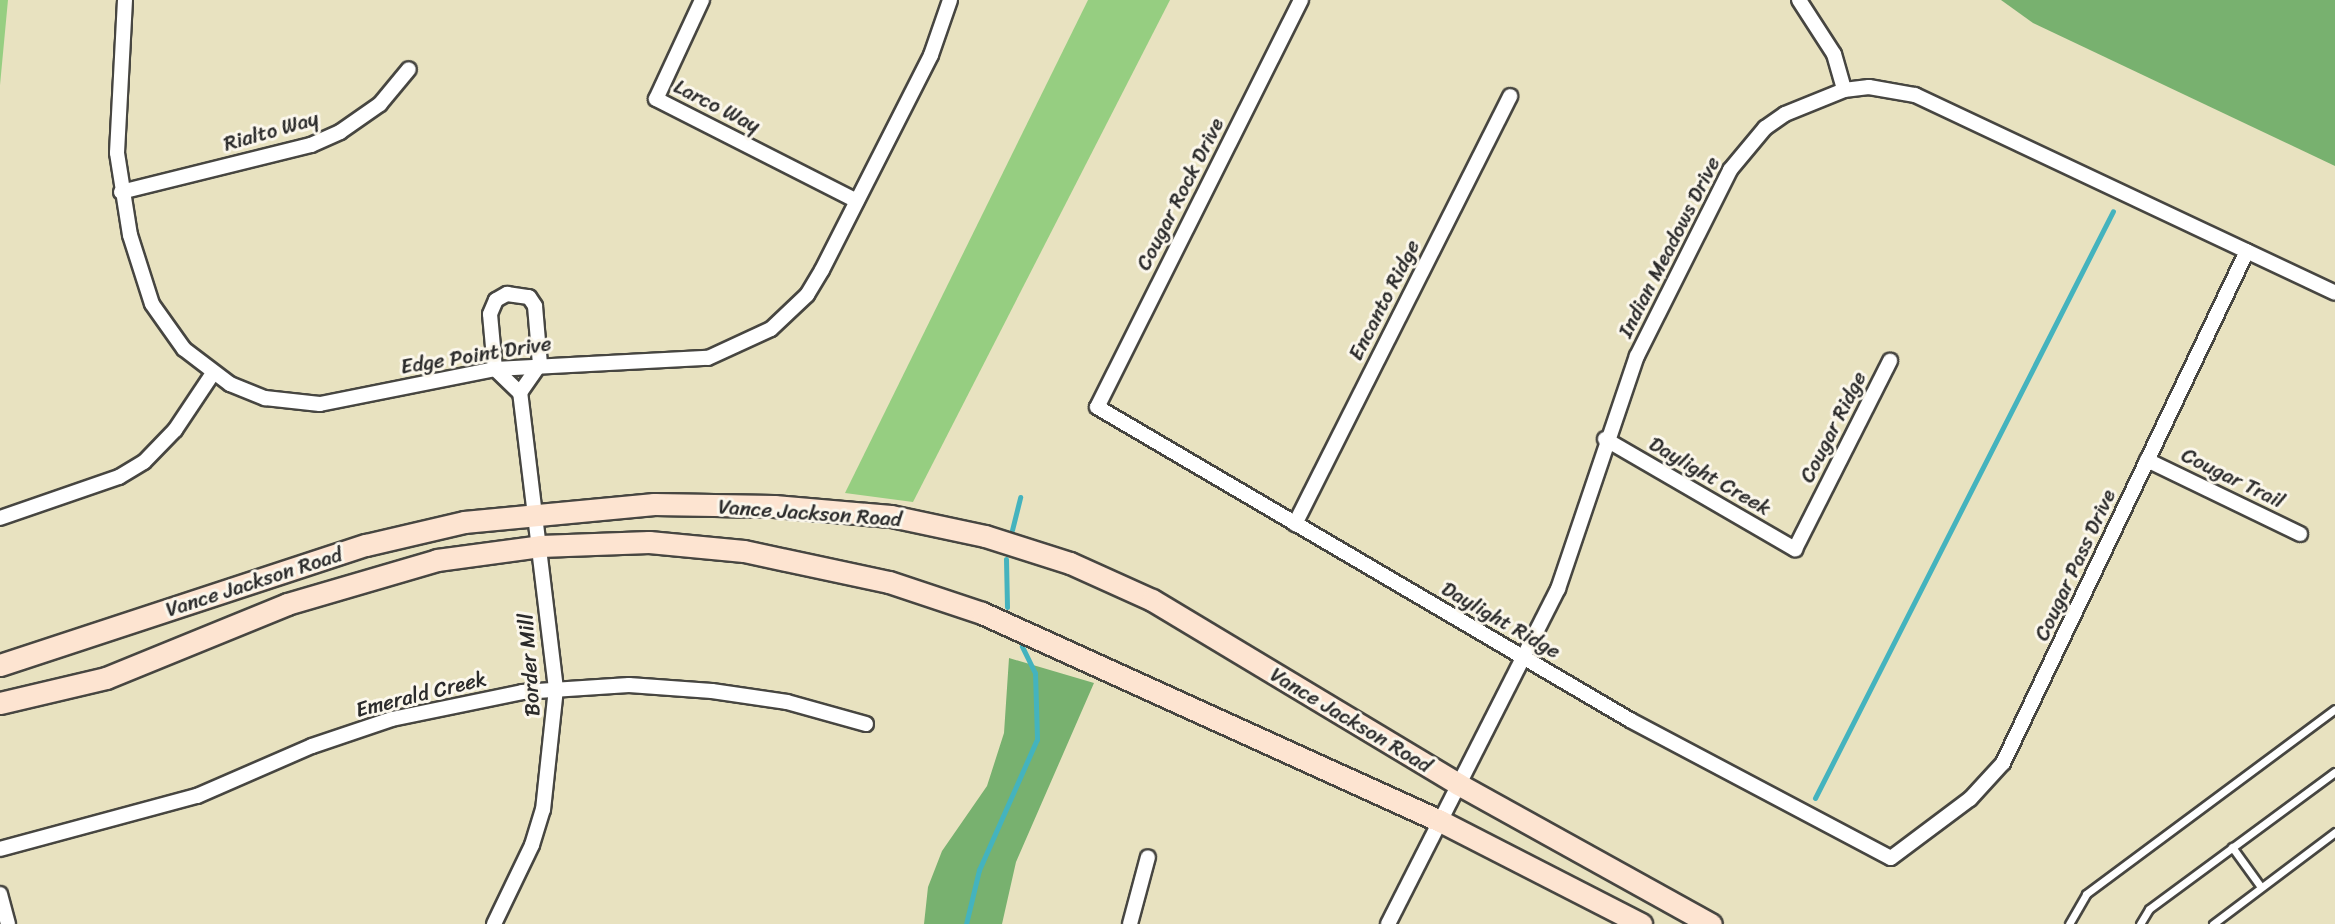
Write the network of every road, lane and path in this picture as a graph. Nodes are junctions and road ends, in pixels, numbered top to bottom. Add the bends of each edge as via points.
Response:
1 (125, 0) edge
2 (702, 0) edge
3 (950, 0) edge
4 (1301, 0) edge
5 (1799, 0) edge
6 (409, 69) dead end
7 (1844, 90) junction
8 (1510, 96) dead end
9 (121, 192) junction
10 (857, 201) junction
11 (2247, 251) junction
12 (2335, 293) edge
13 (1891, 361) dead end
14 (541, 364) junction
15 (495, 369) junction
16 (213, 373) junction
17 (520, 393) junction
18 (1097, 407) joint
19 (1605, 439) junction
20 (2147, 460) junction
21 (538, 512) junction
22 (0, 518) edge
23 (1295, 524) junction
24 (2300, 534) dead end
25 (540, 546) junction
26 (1795, 549) joint
27 (1523, 658) junction
28 (0, 665) edge
29 (556, 689) junction
30 (0, 703) edge
31 (2335, 709) edge
32 (866, 724) dead end
33 (2335, 772) edge
34 (1458, 785) junction
35 (1440, 821) junction
36 (2335, 832) edge
37 (2232, 847) junction
38 (0, 849) edge
39 (1148, 858) dead end
40 (1891, 858) joint
41 (2261, 887) junction
42 (0, 894) edge
43 (8, 924) edge
44 (494, 924) edge
45 (1130, 924) edge
46 (1388, 924) edge
47 (1641, 924) edge
48 (1711, 924) edge
49 (2069, 924) edge
50 (2140, 924) edge
51 (2213, 924) edge

1 - 9 street, Edge Point Drive via 118,111
2 - 10 street, Larco Way via 656,99
3 - 10 street, Edge Point Drive via 931,55
4 - 18 street, Cougar Rock Drive
5 - 7 street via 1834,54
6 - 9 street, Rialto Way via 380,104 312,145
7 - 11 street, Indian Meadows Drive via 1891,89 1935,101
7 - 19 street, Indian Meadows Drive via 1785,114 1765,128 1730,170 1637,356
8 - 23 street, Encanto Ridge
9 - 16 street, Edge Point Drive via 152,304 178,342
10 - 14 street, Edge Point Drive via 807,295 757,338 708,358
11 - 12 street, Indian Meadows Drive
11 - 20 street, Cougar Pass Drive
13 - 26 street, Cougar Ridge
14 - 15 street, Edge Point Drive
14 - 15 street via 535,306 529,297 508,294 496,300 490,314
14 - 17 street
15 - 16 street, Edge Point Drive via 320,404 265,397
15 - 17 street
16 - 22 street via 175,430 144,462 119,477
17 - 21 street, Border Mill
18 - 23 street, Daylight Ridge
19 - 26 street, Daylight Creek
19 - 27 street, Indian Meadows Drive via 1571,554
20 - 24 street, Cougar Trail
20 - 40 street, Cougar Pass Drive via 2003,763 1970,799
21 - 25 street, Border Mill
21 - 28 main road, Vance Jackson Road via 464,522 366,545
21 - 34 main road, Vance Jackson Road via 654,504 774,506 891,516 985,536 1070,563 1152,600
23 - 27 street, Daylight Ridge
25 - 29 street, Border Mill
25 - 30 main road, Vance Jackson Road via 437,560 360,580 287,604 106,678
25 - 35 main road, Vance Jackson Road via 649,542 744,551 889,582 982,613
27 - 34 street, Indian Meadows Drive
27 - 40 street, Daylight Ridge
29 - 32 street, Emerald Creek via 629,685 712,691 787,702
29 - 38 street, Emerald Creek via 476,700 392,719 312,746 197,796
29 - 44 street, Border Mill via 551,773 543,810 532,845
31 - 49 lane via 2085,894
33 - 37 lane
34 - 35 street, Indian Meadows Drive
34 - 48 main road, Vance Jackson Road
35 - 46 street, Indian Meadows Drive
35 - 47 main road, Vance Jackson Road
36 - 41 lane
37 - 41 lane
37 - 50 lane via 2149,908
39 - 45 street
41 - 51 lane
42 - 43 street

